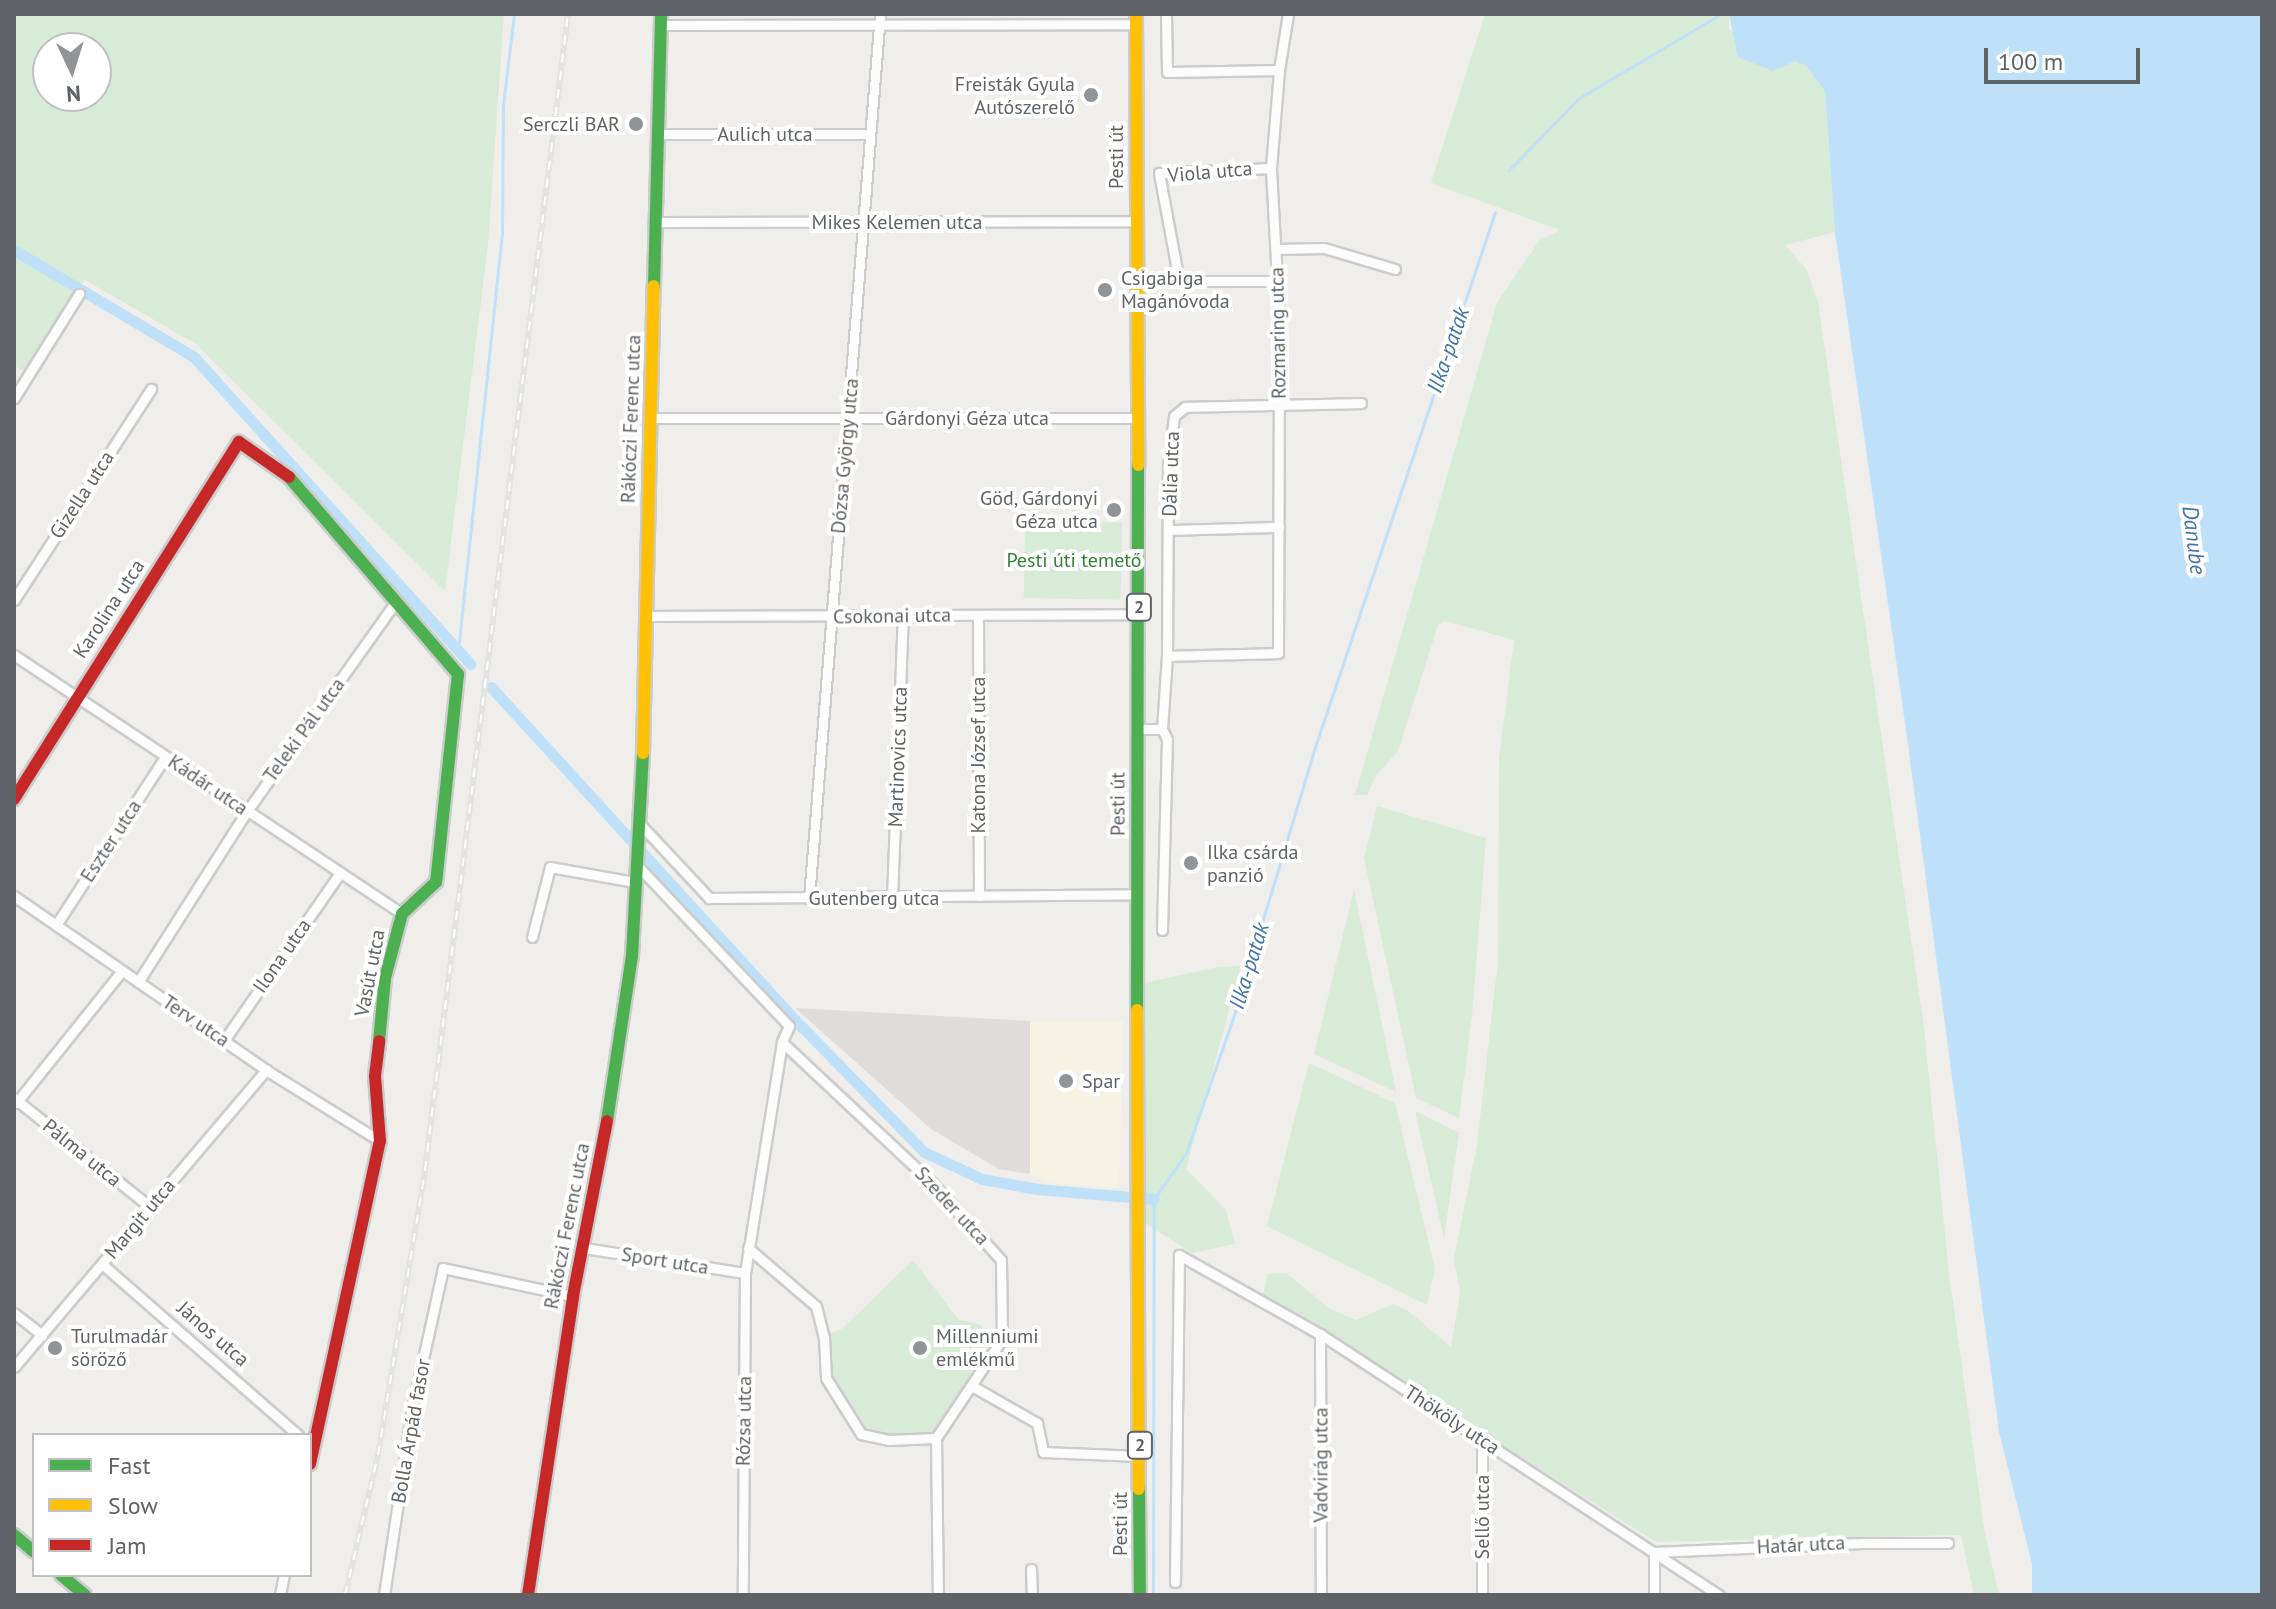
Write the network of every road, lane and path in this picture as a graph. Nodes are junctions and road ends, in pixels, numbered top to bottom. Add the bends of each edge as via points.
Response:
1 (1166, 14) edge
2 (1288, 14) edge
3 (661, 19) edge
4 (880, 19) edge
5 (1136, 19) edge
6 (1279, 70) junction
7 (659, 134) junction
8 (870, 134) junction
9 (1271, 168) junction
10 (1137, 221) junction
11 (657, 222) junction
12 (864, 222) junction
13 (1277, 249) junction
14 (1395, 269) dead end
15 (1137, 281) junction
16 (1179, 281) junction
17 (1277, 281) junction
18 (79, 294) dead end
19 (151, 389) dead end
20 (14, 398) edge
21 (1280, 403) junction
22 (1361, 403) dead end
23 (652, 418) junction
24 (849, 418) junction
25 (1139, 418) junction
26 (239, 442) joint
27 (1279, 527) junction
28 (1169, 530) junction
29 (14, 600) edge
30 (396, 601) junction
31 (1139, 614) junction
32 (903, 615) junction
33 (978, 615) junction
34 (644, 616) junction
35 (830, 617) junction
36 (14, 655) edge
37 (1167, 656) junction
38 (77, 697) junction
39 (1139, 729) junction
40 (1162, 729) junction
41 (165, 757) junction
42 (14, 799) edge
43 (247, 811) junction
44 (641, 825) junction
45 (635, 863) junction
46 (340, 873) junction
47 (634, 882) junction
48 (1138, 894) junction
49 (14, 896) edge
50 (979, 896) junction
51 (809, 898) junction
52 (892, 898) junction
53 (402, 914) junction
54 (56, 925) junction
55 (1162, 930) dead end
56 (532, 937) dead end
57 (121, 972) junction
58 (138, 982) junction
59 (225, 1039) junction
60 (782, 1042) junction
61 (266, 1070) junction
62 (15, 1102) edge
63 (380, 1141) junction
64 (150, 1207) junction
65 (584, 1248) junction
66 (748, 1248) junction
67 (102, 1264) junction
68 (745, 1273) junction
69 (573, 1296) junction
70 (14, 1313) edge
71 (1320, 1334) junction
72 (42, 1335) junction
73 (14, 1367) edge
74 (972, 1386) junction
75 (296, 1433) edge
76 (936, 1438) junction
77 (1482, 1440) junction
78 (312, 1447) edge
79 (1140, 1456) junction
80 (14, 1535) edge
81 (1948, 1543) dead end
82 (32, 1550) edge
83 (1654, 1552) junction
84 (1031, 1569) dead end
85 (63, 1577) edge
86 (1175, 1582) dead end
87 (85, 1595) edge
88 (384, 1595) edge
89 (528, 1595) edge
90 (743, 1595) edge
91 (938, 1595) edge
92 (1032, 1595) edge
93 (1140, 1595) edge
94 (1321, 1595) edge
95 (1482, 1595) edge
96 (1654, 1595) edge
97 (1719, 1595) edge

1 - 6 street via 1167,72
2 - 6 street, Rozmaring utca
3 - 4 street
3 - 7 street, Rákóczi Ferenc utca
4 - 5 street
4 - 8 street, Dózsa György utca
5 - 10 street, Pesti út / 2
6 - 9 street, Rozmaring utca
7 - 8 street, Aulich utca
7 - 11 street, Rákóczi Ferenc utca
8 - 12 street, Dózsa György utca
9 - 13 street, Rozmaring utca
9 - 16 street, Viola utca via 1159,173
10 - 12 street, Mikes Kelemen utca
10 - 15 street, Pesti út / 2
11 - 12 street, Mikes Kelemen utca
11 - 23 street, Rákóczi Ferenc utca
12 - 24 street, Dózsa György utca
13 - 14 street via 1324,248
13 - 17 street, Rozmaring utca
15 - 16 street
15 - 25 street, Pesti út / 2
16 - 17 street
17 - 21 street, Rozmaring utca
18 - 20 street
19 - 29 street, Gizella utca
21 - 22 street, Dália utca
21 - 27 street, Rozmaring utca
21 - 28 street, Dália utca via 1178,410 1168,468
23 - 24 street, Gárdonyi Géza utca
23 - 34 street, Rákóczi Ferenc utca
24 - 25 street, Gárdonyi Géza utca
24 - 35 street, Dózsa György utca
25 - 31 street, Pesti út / 2
26 - 30 street, Vasút utca via 288,475
26 - 38 street, Karolina utca
27 - 28 street
27 - 37 street, Rozmaring utca via 1278,653
28 - 37 street
30 - 43 street, Teleki Pál utca
30 - 53 street, Vasút utca via 458,674 436,882
31 - 33 street, Csokonai utca
31 - 39 street, Pesti út / 2
32 - 33 street, Csokonai utca
32 - 35 street, Csokonai utca
32 - 52 street, Martinovics utca
33 - 50 street, Katona József utca
34 - 35 street, Csokonai utca
34 - 44 street, Rákóczi Ferenc utca
35 - 51 street, Dózsa György utca
36 - 38 street, Kádár utca
37 - 40 street
38 - 41 street, Kádár utca
38 - 42 street, Karolina utca
39 - 40 street
39 - 48 street, Pesti út / 2
40 - 55 street via 1167,739
41 - 43 street, Kádár utca
41 - 54 street, Eszter utca
43 - 46 street, Kádár utca
43 - 58 street, Teleki Pál utca
44 - 45 street, Rákóczi Ferenc utca
44 - 51 street, Gutenberg utca via 709,898
45 - 47 street, Rákóczi Ferenc utca
45 - 60 street via 789,1026
46 - 53 street, Kádár utca
46 - 59 street, Ilona utca
47 - 56 street via 550,867
47 - 65 street, Rákóczi Ferenc utca via 632,956
48 - 50 street, Gutenberg utca
48 - 79 street, Pesti út / 2
49 - 54 street, Terv utca
50 - 52 street, Gutenberg utca
51 - 52 street, Gutenberg utca
53 - 63 street, Vasút utca via 385,978 375,1076
54 - 57 street, Terv utca
57 - 58 street, Terv utca
57 - 62 street
58 - 59 street, Terv utca
59 - 61 street, Terv utca
60 - 66 street, Rózsa utca
60 - 74 street, Szeder utca via 932,1183 1001,1260 1002,1339
61 - 63 street, Terv utca
61 - 64 street, Margit utca
62 - 64 street, Pálma utca
63 - 78 street, Vasút utca
64 - 67 street, Margit utca
65 - 68 street, Sport utca
65 - 69 street, Rákóczi Ferenc utca
66 - 68 street, Rózsa utca
66 - 76 street via 816,1306 826,1378 861,1434 889,1440
67 - 72 street, Margit utca
67 - 75 street, János utca
68 - 90 street, Rózsa utca
69 - 88 street, Bolla Árpád fasor via 443,1268 412,1409
69 - 89 street, Rákóczi Ferenc utca
70 - 72 street
71 - 77 street, Thököly utca
71 - 86 street, Thököly utca via 1179,1255
71 - 94 street, Vadvirág utca
72 - 73 street, Margit utca
74 - 76 street, Szeder utca
74 - 79 street via 1037,1423 1043,1452
76 - 91 street
77 - 83 street, Thököly utca
77 - 95 street, Sellő utca
79 - 93 street, Pesti út / 2
80 - 82 street
81 - 83 street, Határ utca
83 - 96 street
83 - 97 street, Thököly utca
84 - 92 street
85 - 87 street

